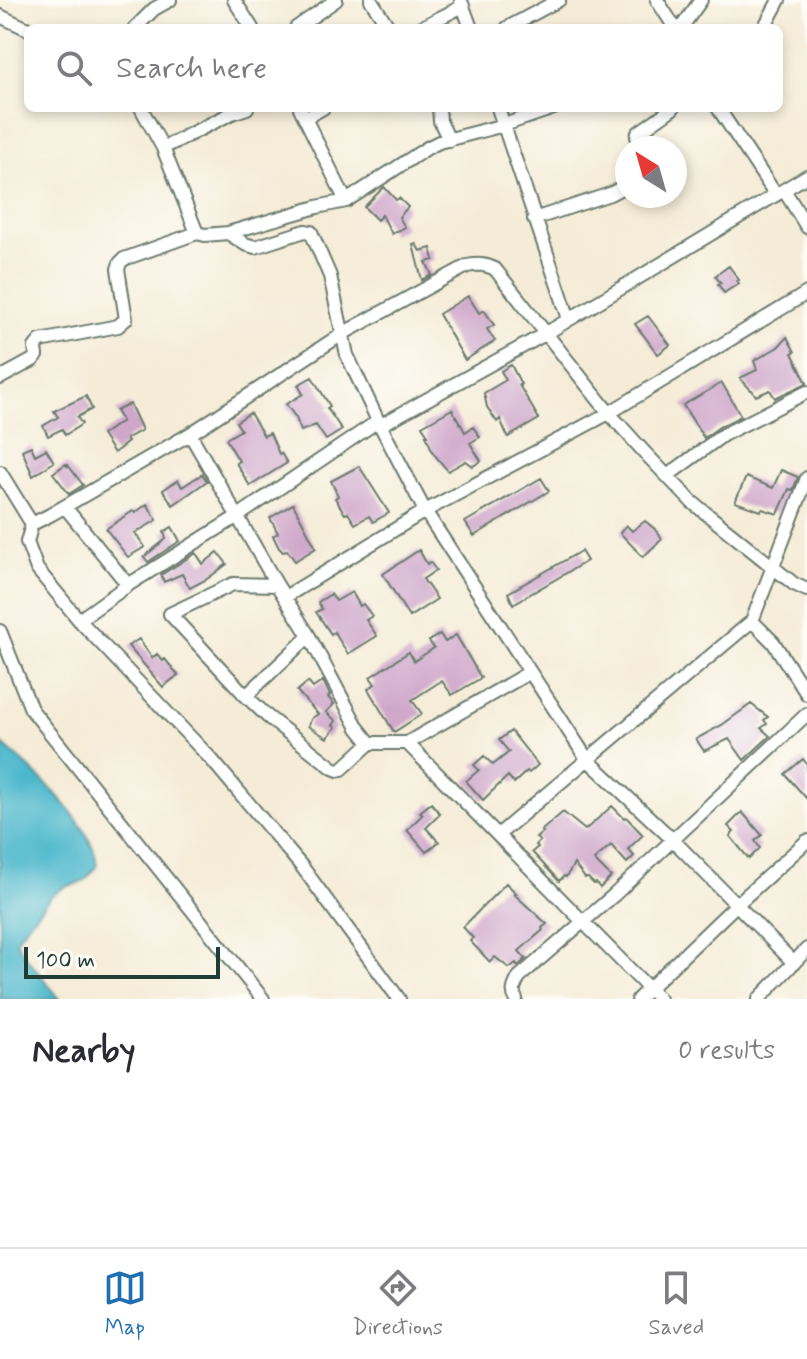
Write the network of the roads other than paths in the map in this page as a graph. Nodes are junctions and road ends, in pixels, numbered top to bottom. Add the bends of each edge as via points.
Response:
1 (170, 0) edge
2 (234, 0) edge
3 (310, 0) edge
4 (336, 0) edge
5 (371, 0) edge
6 (559, 0) edge
7 (657, 0) edge
8 (701, 0) edge
9 (779, 0) edge
10 (462, 3) edge
11 (318, 13) junction
12 (0, 16) edge
13 (139, 24) edge
14 (249, 24) edge
15 (302, 24) edge
16 (386, 24) edge
17 (427, 24) edge
18 (470, 24) edge
19 (514, 24) edge
20 (675, 24) edge
21 (681, 24) edge
22 (766, 24) edge
23 (24, 27) edge
24 (143, 112) edge
25 (235, 112) edge
26 (439, 112) edge
27 (499, 112) edge
28 (542, 112) edge
29 (667, 112) edge
30 (722, 112) edge
31 (303, 113) edge
32 (504, 125) junction
33 (638, 136) edge
34 (449, 140) junction
35 (163, 148) junction
36 (807, 176) edge
37 (615, 191) edge
38 (780, 192) junction
39 (346, 201) junction
40 (534, 219) junction
41 (807, 227) edge
42 (197, 233) junction
43 (228, 233) junction
44 (807, 293) edge
45 (569, 319) junction
46 (342, 334) junction
47 (545, 334) junction
48 (0, 378) edge
49 (807, 392) edge
50 (609, 413) junction
51 (380, 423) junction
52 (190, 434) junction
53 (0, 472) edge
54 (667, 476) junction
55 (807, 478) edge
56 (65, 507) junction
57 (425, 511) junction
58 (238, 516) junction
59 (32, 524) junction
60 (772, 567) junction
61 (128, 585) junction
62 (277, 585) junction
63 (807, 590) edge
64 (285, 597) junction
65 (79, 620) junction
66 (752, 621) junction
67 (0, 631) edge
68 (309, 636) junction
69 (530, 672) junction
70 (807, 694) edge
71 (246, 696) junction
72 (807, 714) edge
73 (370, 743) junction
74 (407, 743) junction
75 (587, 759) junction
76 (498, 835) junction
77 (672, 839) junction
78 (807, 841) edge
79 (736, 905) junction
80 (583, 921) junction
81 (807, 949) edge
82 (794, 963) junction
83 (649, 988) junction
84 (263, 999) edge
85 (399, 999) edge
86 (516, 999) edge
87 (638, 999) edge
88 (659, 999) edge
89 (759, 999) edge

1 - 13 street
2 - 14 street
3 - 11 street
4 - 11 street
5 - 16 street
6 - 19 street
7 - 20 street
8 - 21 street
9 - 22 street
10 - 17 street
10 - 18 street
11 - 15 street
12 - 23 street
24 - 35 street
25 - 35 street
26 - 34 street
27 - 32 street
28 - 32 street
29 - 33 street
30 - 38 street
31 - 39 street
32 - 34 street
32 - 40 street
34 - 39 street via 427,148
35 - 42 street
36 - 38 street
37 - 40 street
38 - 41 street
38 - 45 street
39 - 43 street
40 - 45 street
42 - 43 street
42 - 48 street via 120,263 124,322 40,341 33,360
43 - 46 street via 255,247 311,232 330,276
44 - 50 street
45 - 47 street
46 - 47 street via 478,264 495,269
46 - 51 street
46 - 52 street
47 - 50 street
47 - 51 street
49 - 54 street via 723,435
50 - 54 street
50 - 57 street
51 - 57 street
51 - 58 street
52 - 56 street
52 - 58 street
53 - 59 street
54 - 60 street
55 - 60 street
56 - 59 street
56 - 61 street
57 - 64 street
57 - 69 street
58 - 61 street
58 - 62 street
59 - 65 street via 27,542 37,569
60 - 63 street
60 - 66 street
61 - 65 street
62 - 64 street
62 - 71 street via 233,584 170,614
64 - 68 street
65 - 85 street via 223,772 303,868
66 - 70 street via 773,642
66 - 75 street
67 - 84 street via 31,709
68 - 71 street
68 - 73 street
69 - 74 street
69 - 75 street
71 - 73 street via 338,770
72 - 77 street
73 - 74 street
74 - 76 street
75 - 76 street
75 - 77 street
76 - 80 street
77 - 79 street
77 - 80 street
78 - 79 street
79 - 82 street
79 - 83 street
80 - 83 street
80 - 86 street via 519,977
81 - 82 street
82 - 89 street
83 - 87 street
83 - 88 street

